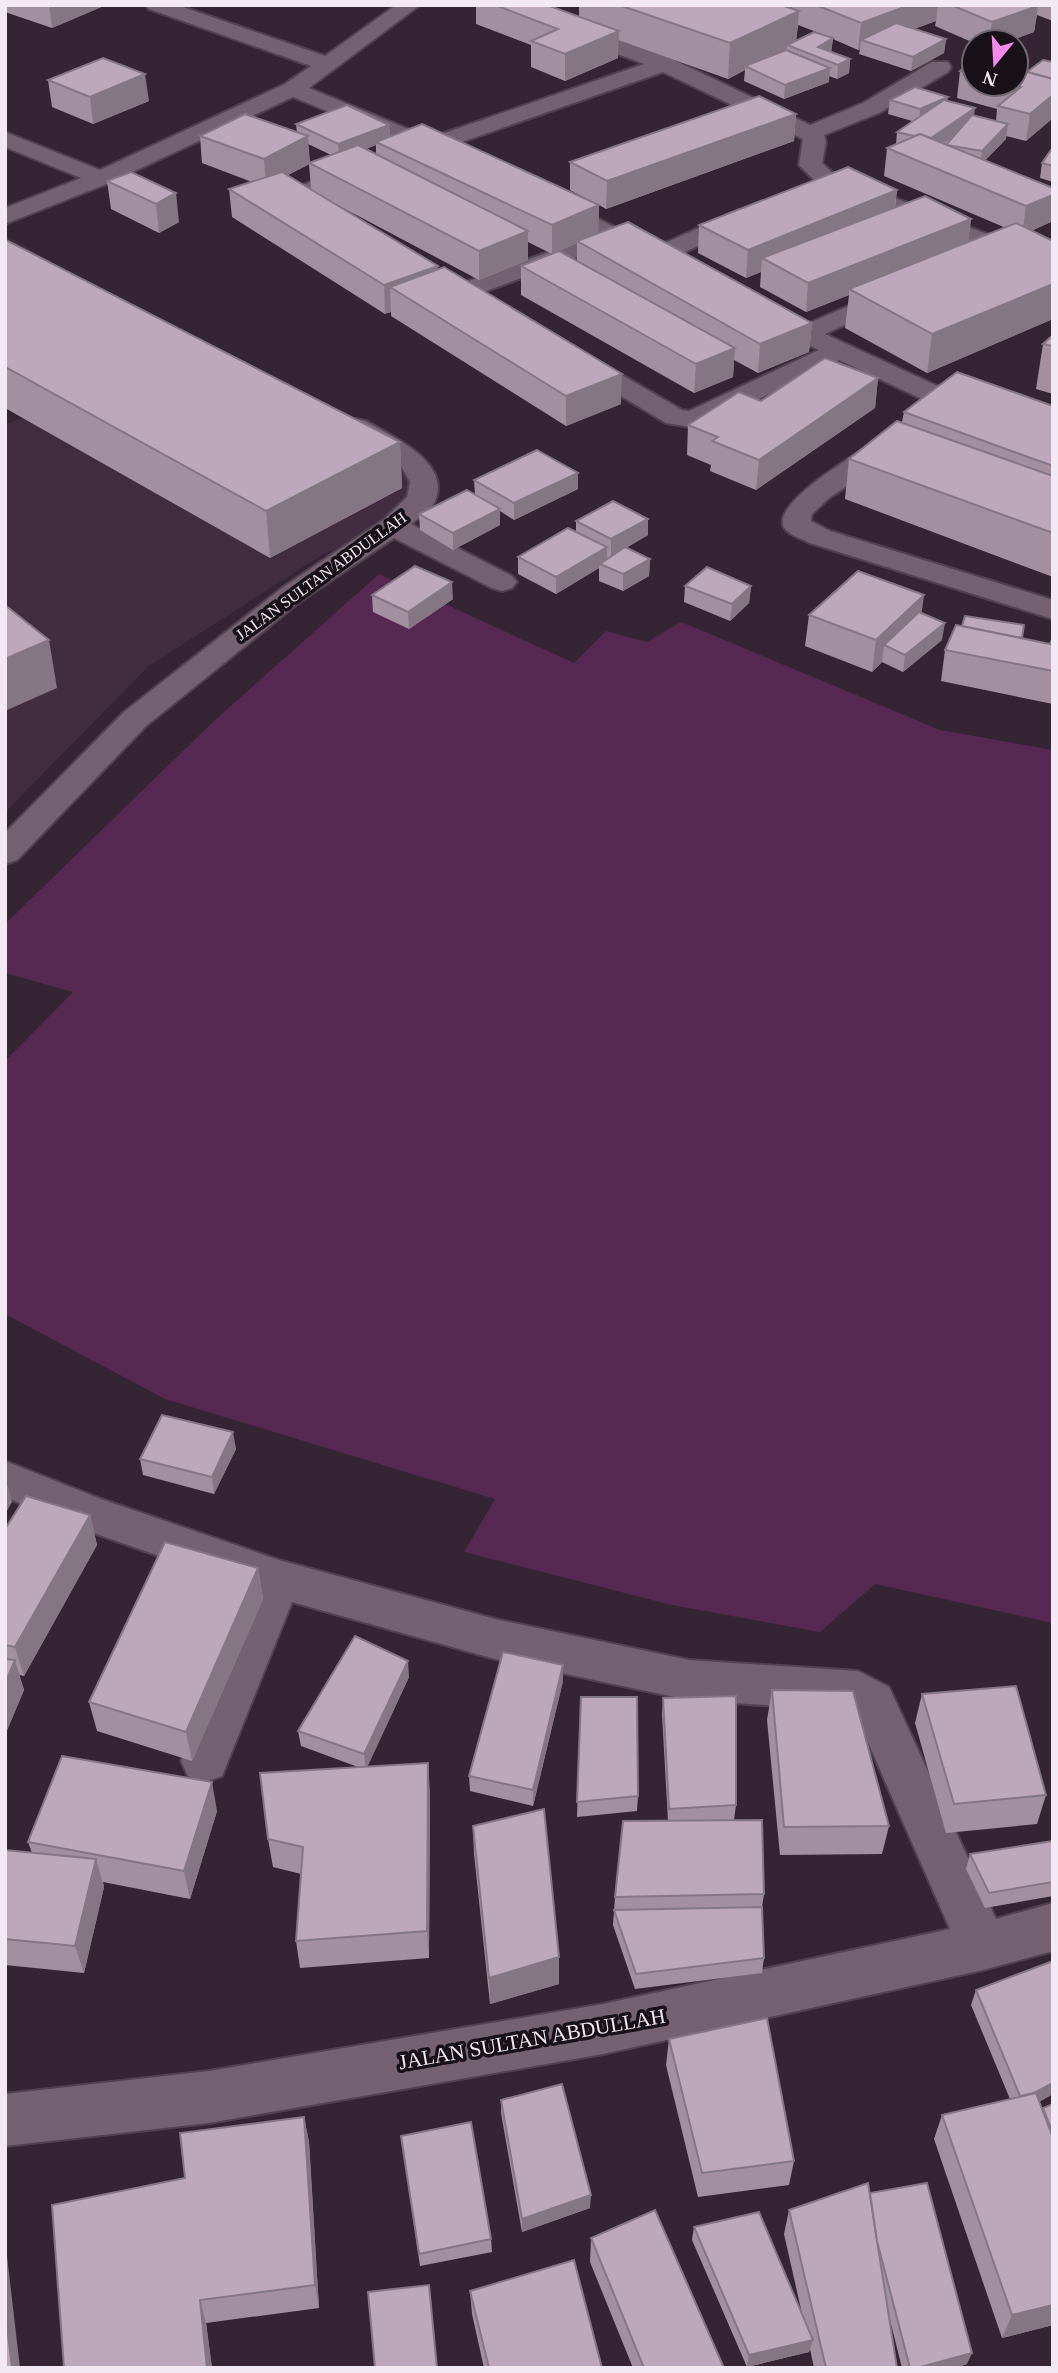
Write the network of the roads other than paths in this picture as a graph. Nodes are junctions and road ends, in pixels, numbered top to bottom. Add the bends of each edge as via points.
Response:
1 (156, 5) edge
2 (410, 5) edge
3 (488, 5) edge
4 (664, 64) junction
5 (329, 65) junction
6 (940, 66) dead end
7 (293, 89) junction
8 (810, 133) junction
9 (5, 139) edge
10 (432, 146) junction
11 (468, 164) edge
12 (101, 177) junction
13 (825, 179) junction
14 (801, 190) edge
15 (529, 193) edge
16 (765, 206) edge
17 (5, 217) edge
18 (364, 230) edge
19 (616, 235) junction
20 (999, 247) junction
21 (656, 256) junction
22 (962, 263) edge
23 (1053, 269) edge
24 (681, 270) edge
25 (442, 278) edge
26 (914, 285) edge
27 (464, 291) junction
28 (487, 305) edge
29 (779, 321) edge
30 (804, 334) junction
31 (556, 346) edge
32 (838, 351) junction
33 (334, 414) edge
34 (933, 415) junction
35 (1053, 435) edge
36 (393, 526) junction
37 (502, 582) dead end
38 (1053, 610) edge
39 (5, 853) edge
40 (5, 1478) edge
41 (279, 1578) junction
42 (205, 1761) dead end
43 (1053, 1927) edge
44 (983, 1946) junction
45 (5, 2120) edge

1 - 5 street
2 - 5 street
3 - 4 street
4 - 8 street
4 - 10 street
5 - 7 street
6 - 8 street via 870,108
7 - 10 street
7 - 12 street
8 - 13 street via 815,142 810,165
9 - 12 street
10 - 11 street
10 - 18 street via 305,192
12 - 17 street
13 - 14 street
13 - 20 street
15 - 19 street
16 - 21 street
19 - 21 street
19 - 27 street
20 - 22 street
20 - 23 street
21 - 24 street
25 - 27 street
26 - 30 street
27 - 28 street
29 - 30 street
30 - 32 street
31 - 32 street via 668,414 684,419 709,413
32 - 34 street
33 - 36 street, JALAN SULTAN ABDULLAH via 411,459 420,473 425,491 421,500
34 - 35 street
34 - 38 street via 818,492 798,512 797,525 820,537
36 - 37 street
36 - 39 street, JALAN SULTAN ABDULLAH via 292,594 135,719
40 - 41 street via 86,1512
41 - 42 street
41 - 44 street via 495,1639 689,1680 858,1690 873,1701
43 - 44 street, JALAN SULTAN ABDULLAH
44 - 45 street, JALAN SULTAN ABDULLAH via 603,2029 209,2097

